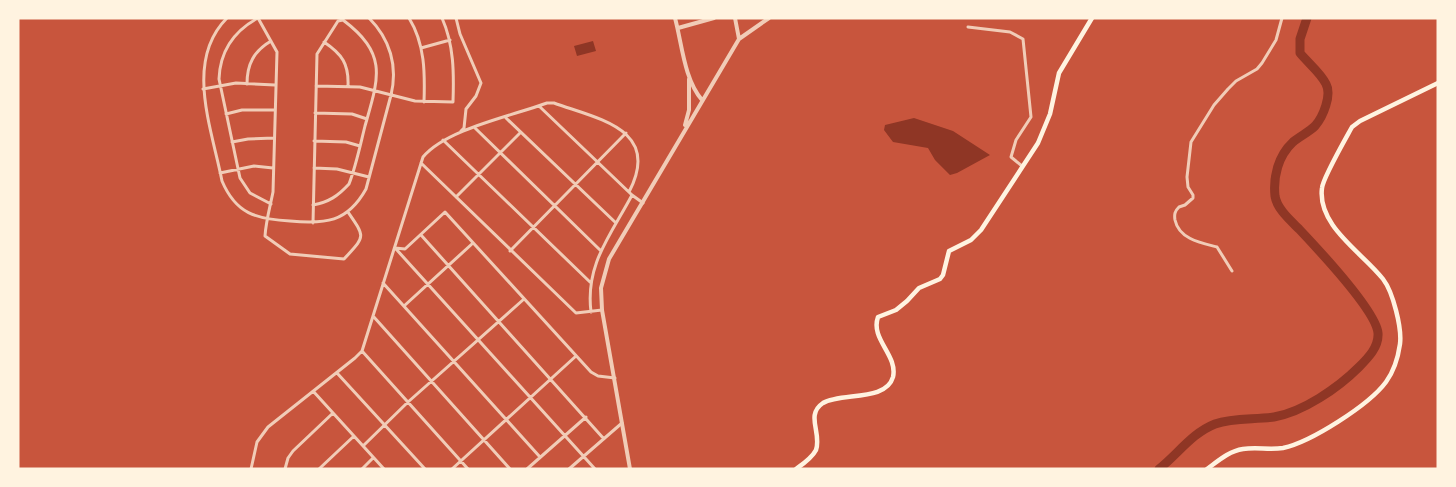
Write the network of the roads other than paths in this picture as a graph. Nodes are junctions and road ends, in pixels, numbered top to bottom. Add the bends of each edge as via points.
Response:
1 (227, 18) edge
2 (370, 18) edge
3 (409, 18) edge
4 (441, 18) edge
5 (456, 18) edge
6 (675, 18) edge
7 (714, 18) edge
8 (735, 18) edge
9 (769, 18) edge
10 (1092, 18) edge
11 (1282, 18) edge
12 (761, 20) edge
13 (968, 27) dead end
14 (678, 28) junction
15 (739, 39) junction
16 (450, 40) junction
17 (271, 41) junction
18 (324, 42) junction
19 (422, 48) junction
20 (689, 73) junction
21 (1438, 83) edge
22 (247, 84) junction
23 (275, 85) junction
24 (220, 86) junction
25 (316, 86) junction
26 (348, 86) junction
27 (203, 89) junction
28 (375, 91) junction
29 (392, 95) junction
30 (702, 100) junction
31 (424, 102) junction
32 (538, 106) junction
33 (274, 110) junction
34 (315, 113) junction
35 (226, 114) junction
36 (506, 118) junction
37 (368, 119) junction
38 (474, 128) junction
39 (684, 130) junction
40 (521, 132) junction
41 (626, 133) junction
42 (458, 134) junction
43 (274, 138) junction
44 (443, 140) junction
45 (314, 141) junction
46 (232, 142) junction
47 (360, 146) junction
48 (500, 152) junction
49 (421, 163) junction
50 (597, 163) junction
51 (1022, 166) junction
52 (273, 168) junction
53 (314, 168) junction
54 (237, 170) junction
55 (354, 172) junction
56 (220, 173) junction
57 (478, 175) junction
58 (369, 177) junction
59 (575, 186) junction
60 (630, 194) junction
61 (456, 197) junction
62 (643, 203) junction
63 (271, 204) junction
64 (313, 205) junction
65 (555, 207) junction
66 (348, 212) junction
67 (266, 220) junction
68 (313, 223) junction
69 (616, 223) junction
70 (534, 228) junction
71 (421, 234) junction
72 (473, 243) junction
73 (395, 248) junction
74 (600, 250) junction
75 (510, 251) junction
76 (448, 265) junction
77 (1232, 271) dead end
78 (590, 282) junction
79 (383, 283) junction
80 (427, 284) junction
81 (524, 298) junction
82 (404, 306) junction
83 (602, 310) junction
84 (591, 312) junction
85 (373, 316) junction
86 (499, 322) junction
87 (479, 340) junction
88 (362, 351) junction
89 (576, 356) junction
90 (454, 363) junction
91 (337, 373) junction
92 (551, 378) junction
93 (615, 378) junction
94 (432, 382) junction
95 (314, 391) junction
96 (530, 396) junction
97 (408, 402) junction
98 (333, 413) junction
99 (586, 417) junction
100 (505, 419) junction
101 (622, 423) junction
102 (385, 425) junction
103 (566, 435) junction
104 (354, 436) junction
105 (483, 439) junction
106 (604, 439) junction
107 (363, 446) junction
108 (584, 456) junction
109 (373, 457) junction
110 (540, 457) junction
111 (461, 461) junction
112 (251, 469) edge
113 (285, 469) edge
114 (319, 469) edge
115 (362, 469) edge
116 (384, 469) edge
117 (425, 469) edge
118 (452, 469) edge
119 (468, 469) edge
120 (510, 469) edge
121 (527, 469) edge
122 (569, 469) edge
123 (595, 469) edge
124 (630, 469) edge
125 (796, 469) edge
126 (1207, 469) edge

1 - 27 street via 206,54
2 - 29 street via 394,64
3 - 19 street
4 - 16 street
5 - 42 street via 481,83 466,109 464,128
6 - 14 street
7 - 14 street
8 - 15 street
9 - 12 street
10 - 51 main road via 1059,73 1050,114 1038,143
11 - 77 street via 1276,39 1262,63 1236,81 1214,105 1191,142 1187,177 1193,198 1174,215 1184,235 1217,247
12 - 15 street
13 - 51 street via 1010,32 1023,39 1031,117 1016,140 1011,157
14 - 20 street
15 - 30 street
16 - 19 street
16 - 31 street via 453,102
17 - 22 street via 255,52
17 - 23 street via 277,52
17 - 24 street via 258,18 241,28 221,64
18 - 25 street via 317,54
18 - 26 street via 345,60
18 - 28 street via 338,21 343,20 359,32 374,56
19 - 31 street
20 - 30 street
20 - 39 street via 689,110
21 - 126 main road via 1352,127 1322,185 1321,201 1326,214 1388,285 1400,341 1395,365 1386,382 1358,407 1304,440 1282,448 1232,452
22 - 23 street
22 - 24 street
23 - 33 street
24 - 27 street
24 - 35 street
25 - 26 street
25 - 34 street
26 - 28 street
27 - 56 street
28 - 29 street
28 - 37 street
29 - 31 street
29 - 58 street
30 - 39 street
32 - 36 street
32 - 41 street via 554,103 615,125
32 - 50 street
33 - 35 street
33 - 43 street
34 - 37 street via 352,114
34 - 45 street
35 - 46 street
36 - 38 street
36 - 40 street
37 - 47 street
38 - 42 street
38 - 48 street
39 - 62 street
40 - 48 street
40 - 59 street
41 - 50 street
41 - 60 street via 635,144 638,162
42 - 44 street
43 - 46 street
43 - 52 street
44 - 49 street via 430,148
44 - 57 street
45 - 47 street
45 - 53 street
46 - 54 street
47 - 55 street
48 - 57 street
48 - 65 street
49 - 61 street
49 - 73 street
50 - 59 street
50 - 60 street
51 - 125 main road via 976,236 949,251 944,275 919,288 896,310 878,317 877,332 894,366 890,385 881,391 829,400 817,408 815,451
52 - 54 street via 254,166
52 - 63 street
53 - 55 street
53 - 64 street
54 - 56 street
54 - 63 street via 250,193
55 - 58 street
55 - 64 street via 338,196
56 - 67 street via 225,189 236,203 249,214
57 - 61 street
57 - 70 street
58 - 66 street via 362,196
59 - 65 street
59 - 69 street
60 - 62 street
60 - 69 street
61 - 75 street
62 - 83 street via 609,259 601,288
63 - 67 street
64 - 68 street
65 - 70 street
65 - 74 street
66 - 67 street via 362,232 361,240 345,259 290,254 265,236
66 - 68 street
67 - 68 street
69 - 74 street
70 - 75 street
70 - 78 street
71 - 72 street via 445,212
71 - 73 street via 405,249
71 - 76 street
72 - 76 street
72 - 81 street
73 - 79 street
73 - 80 street
74 - 78 street
75 - 84 street via 576,313
76 - 80 street
76 - 86 street
78 - 84 street
79 - 82 street
79 - 85 street
80 - 82 street
80 - 87 street
81 - 86 street
81 - 89 street
82 - 90 street
83 - 84 street
83 - 93 street
85 - 88 street
85 - 94 street
86 - 87 street
86 - 92 street
87 - 90 street
87 - 96 street
88 - 91 street
88 - 97 street
89 - 92 street
89 - 93 street via 597,376
90 - 94 street
90 - 100 street
91 - 95 street
91 - 102 street
92 - 96 street
92 - 99 street
93 - 101 street
94 - 97 street
94 - 105 street
95 - 98 street
95 - 112 street via 262,434 256,442
96 - 100 street
96 - 103 street
97 - 102 street
97 - 111 street
98 - 104 street
98 - 113 street via 292,451
99 - 103 street
99 - 106 street
100 - 105 street
100 - 110 street
101 - 106 street
101 - 124 street
102 - 107 street
102 - 117 street
103 - 108 street
103 - 110 street
104 - 107 street
104 - 114 street
105 - 111 street
105 - 120 street
106 - 108 street
107 - 109 street
108 - 122 street
108 - 123 street
109 - 115 street
109 - 116 street
110 - 121 street
111 - 118 street
111 - 119 street

